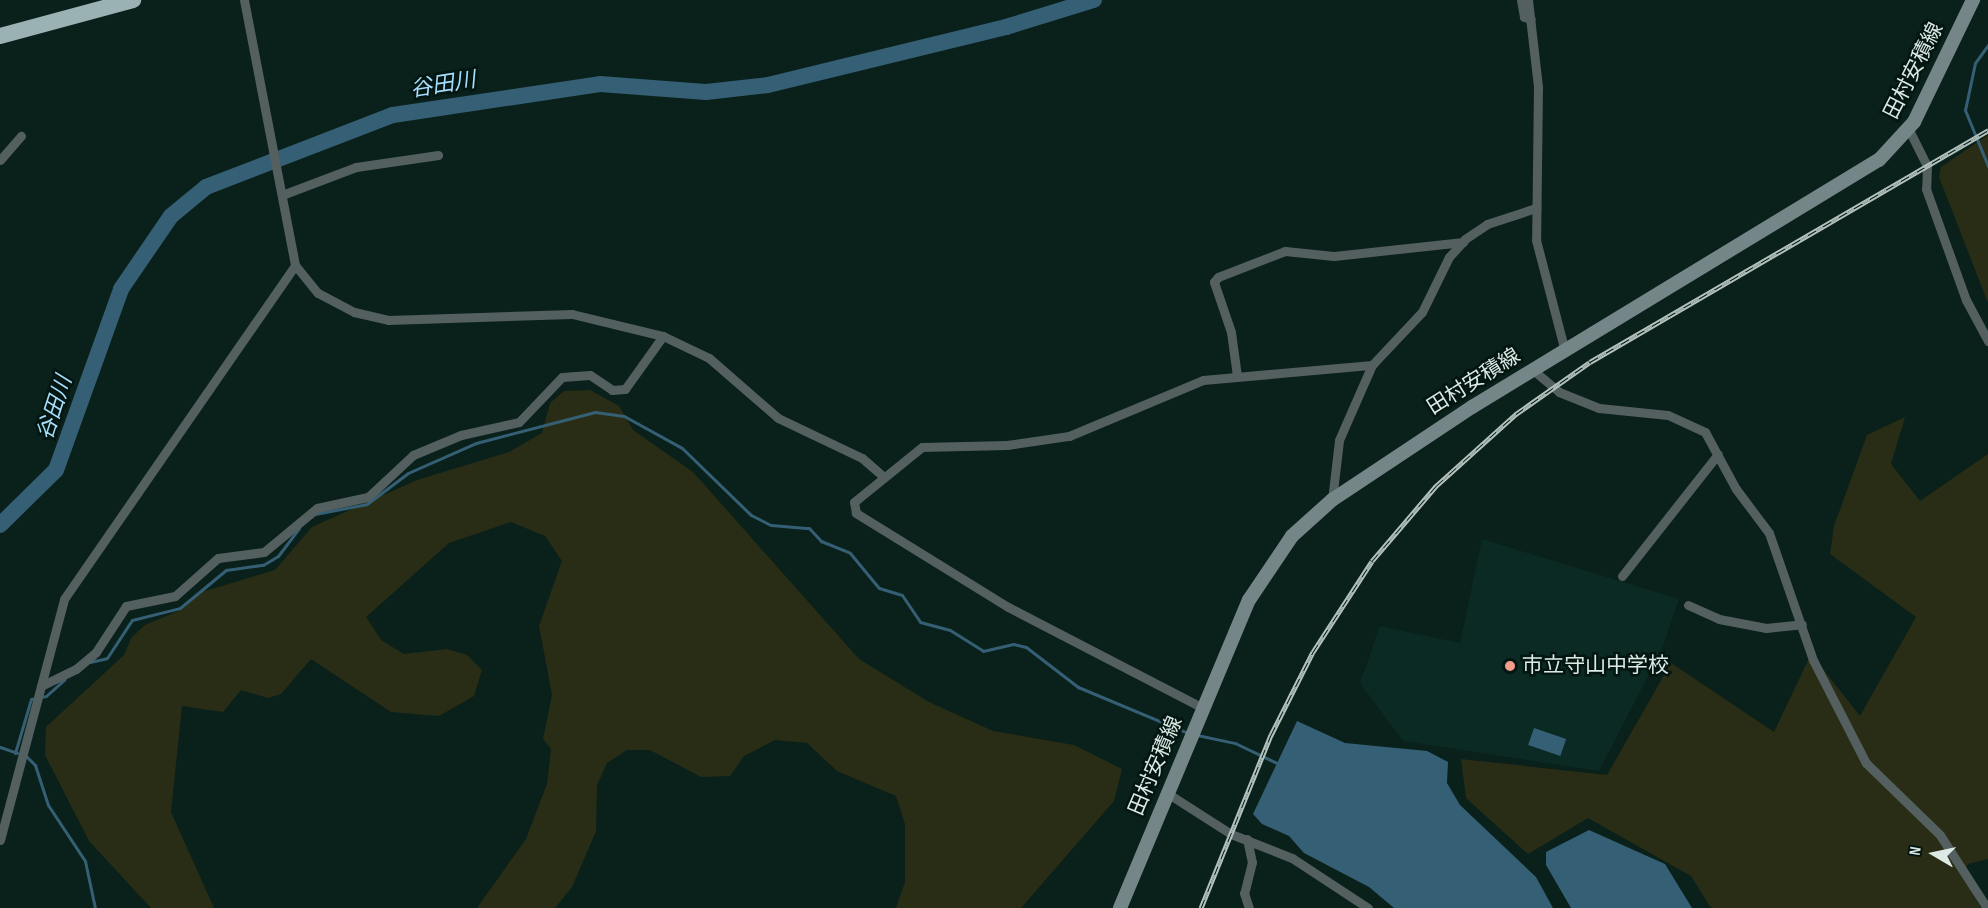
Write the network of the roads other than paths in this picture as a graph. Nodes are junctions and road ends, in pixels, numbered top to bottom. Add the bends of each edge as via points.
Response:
1 (133, 0) edge
2 (244, 0) edge
3 (1521, 0) edge
4 (1528, 0) edge
5 (1973, 0) edge
6 (1531, 19) junction
7 (0, 36) edge
8 (1909, 130) junction
9 (21, 136) dead end
10 (438, 155) dead end
11 (0, 160) edge
12 (282, 193) junction
13 (1536, 208) junction
14 (1463, 242) junction
15 (295, 265) junction
16 (663, 336) junction
17 (1988, 341) edge
18 (1565, 351) junction
19 (1372, 365) junction
20 (1533, 370) junction
21 (1237, 376) junction
22 (1718, 454) junction
23 (883, 476) junction
24 (1332, 500) junction
25 (1622, 576) dead end
26 (1688, 605) dead end
27 (1802, 624) junction
28 (41, 686) junction
29 (1203, 708) junction
30 (1167, 793) junction
31 (1247, 839) junction
32 (0, 840) edge
33 (1120, 908) edge
34 (1249, 908) edge
35 (1368, 908) edge
36 (1987, 908) edge

1 - 7 highway
2 - 12 street
3 - 6 street via 1524,16
4 - 6 street
5 - 8 main road, 田村安積線
6 - 13 street via 1538,87
8 - 17 street via 1927,166 1926,189 1966,300
8 - 18 main road, 田村安積線 via 1879,160
9 - 11 street
10 - 12 street via 356,167
12 - 15 street
13 - 14 street via 1487,224
13 - 18 street via 1539,256
14 - 19 street via 1449,257 1422,312
14 - 21 street via 1334,256 1285,251 1218,277 1214,282 1231,332
15 - 16 street via 327,300 373,317 572,314
15 - 28 street via 67,594
16 - 23 street via 710,358 778,418 862,458
16 - 28 street via 625,389 612,390 590,375 562,377 519,422 461,435 413,455 368,497 317,508 264,552 218,558 175,596 126,606 96,652 76,669
18 - 20 main road, 田村安積線
19 - 21 street
19 - 24 street via 1339,440
20 - 22 street via 1559,392 1599,408 1681,419 1705,432
20 - 24 main road, 田村安積線
21 - 23 street via 1188,384 1069,436 1007,445 922,447
22 - 25 street
22 - 27 street via 1769,533
23 - 29 street via 854,502 856,513 1008,607
24 - 29 main road, 田村安積線 via 1292,536 1261,578
26 - 27 street via 1719,619 1766,628
27 - 36 street via 1813,660 1866,763 1940,835
28 - 32 street
29 - 30 main road, 田村安積線
30 - 31 street
30 - 33 main road, 田村安積線
31 - 34 street via 1252,862 1244,893
31 - 35 street via 1292,858

